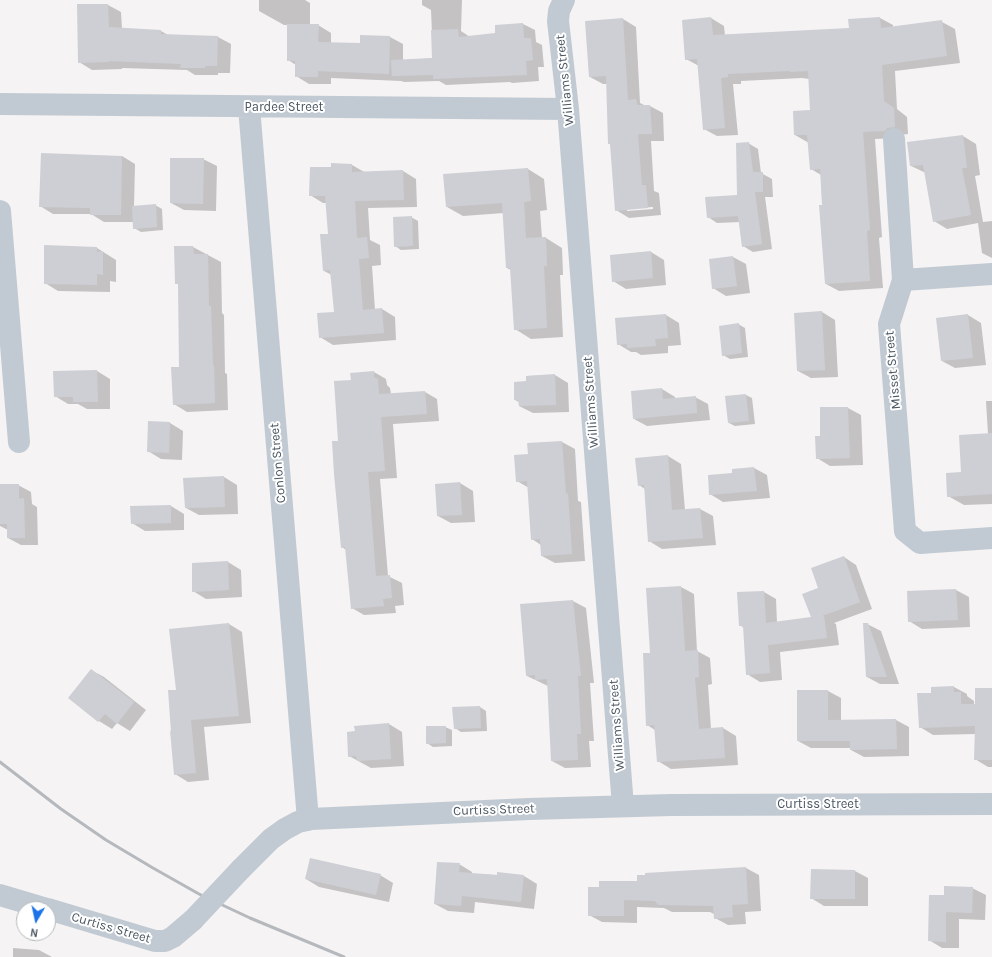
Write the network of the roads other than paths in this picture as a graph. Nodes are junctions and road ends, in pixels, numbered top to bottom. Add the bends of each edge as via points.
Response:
1 (564, 0) edge
2 (0, 104) edge
3 (249, 107) junction
4 (568, 109) junction
5 (894, 139) dead end
6 (0, 210) edge
7 (992, 274) edge
8 (903, 280) junction
9 (19, 442) dead end
10 (992, 538) edge
11 (992, 804) edge
12 (623, 806) junction
13 (308, 820) junction
14 (0, 895) edge
15 (20, 901) edge
16 (56, 912) edge
17 (170, 948) edge

1 - 4 street, Williams Street via 558,21
2 - 3 street, Pardee Street
3 - 4 street, Pardee Street
3 - 13 street, Conlon Street
4 - 12 street, Williams Street
5 - 8 street, Misset Street
6 - 9 street
7 - 8 street
8 - 10 street, Misset Street via 889,324 906,532 920,543
11 - 12 street, Curtiss Street
12 - 13 street, Curtiss Street via 386,814
13 - 17 street, Curtiss Street, bridge via 298,822 271,839 179,933
14 - 15 street, Curtiss Street
16 - 17 street, Curtiss Street via 148,940 160,941

